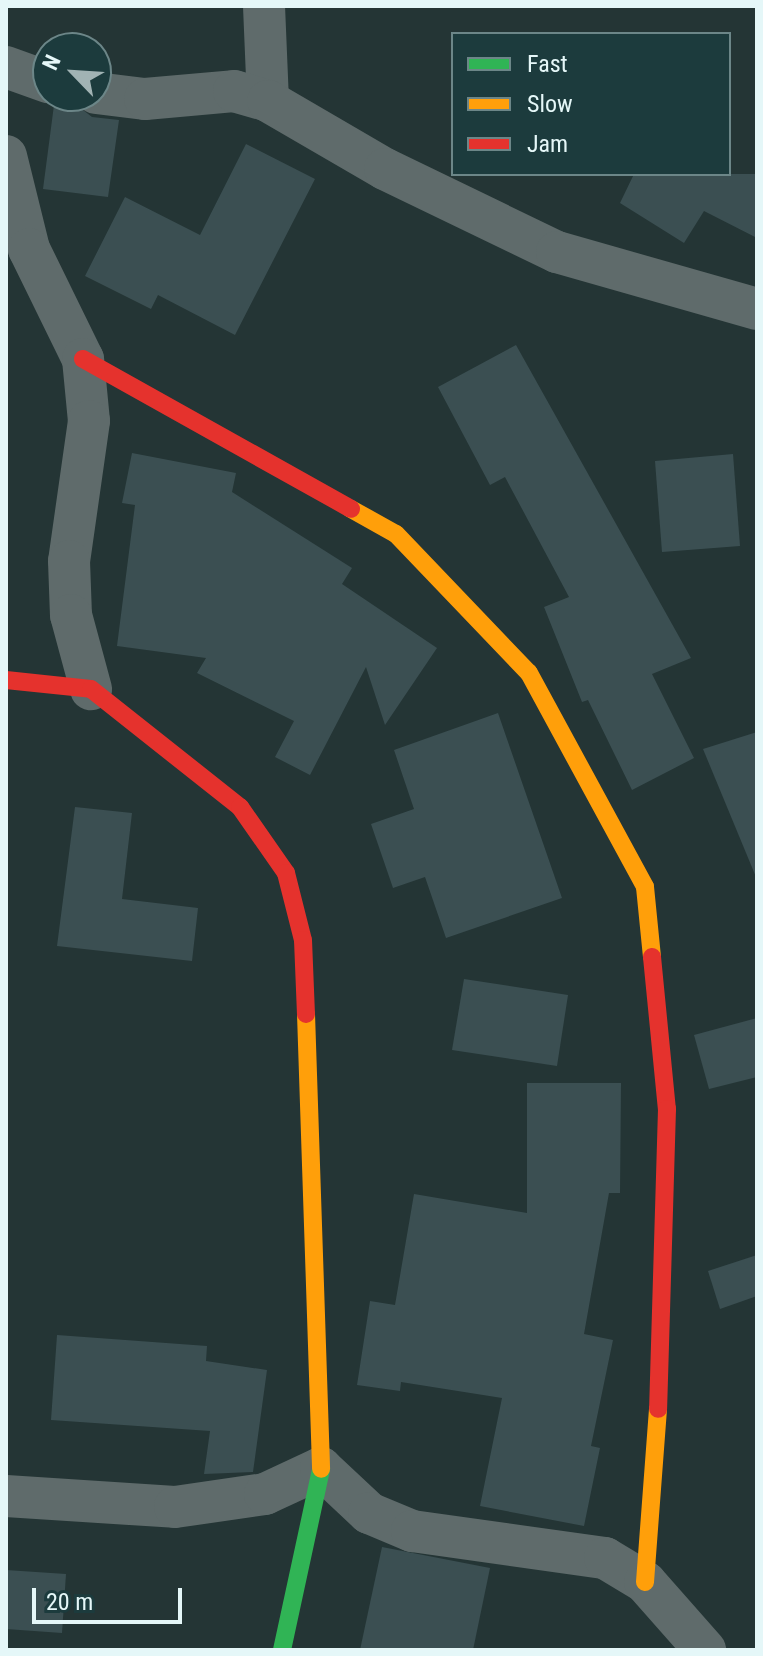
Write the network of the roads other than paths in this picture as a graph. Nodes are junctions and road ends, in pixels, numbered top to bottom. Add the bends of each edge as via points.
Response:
1 (264, 6) edge
2 (6, 67) edge
3 (32, 76) edge
4 (112, 95) edge
5 (268, 101) junction
6 (6, 156) edge
7 (757, 309) edge
8 (83, 359) junction
9 (6, 680) edge
10 (91, 689) junction
11 (321, 1468) junction
12 (6, 1496) edge
13 (645, 1582) junction
14 (282, 1650) edge
15 (705, 1650) edge

1 - 5 street
2 - 3 street
4 - 5 street via 145,99 234,91
5 - 7 street via 385,169 557,252
6 - 8 street via 29,249
8 - 10 street via 89,421 69,575 71,615
8 - 13 street via 396,534 529,673 645,887 667,1109 662,1364
9 - 10 street
10 - 11 street via 240,807 286,873 303,940
11 - 12 street via 265,1494 175,1507
11 - 13 street via 369,1513 412,1531 605,1558
11 - 14 street
13 - 15 street

